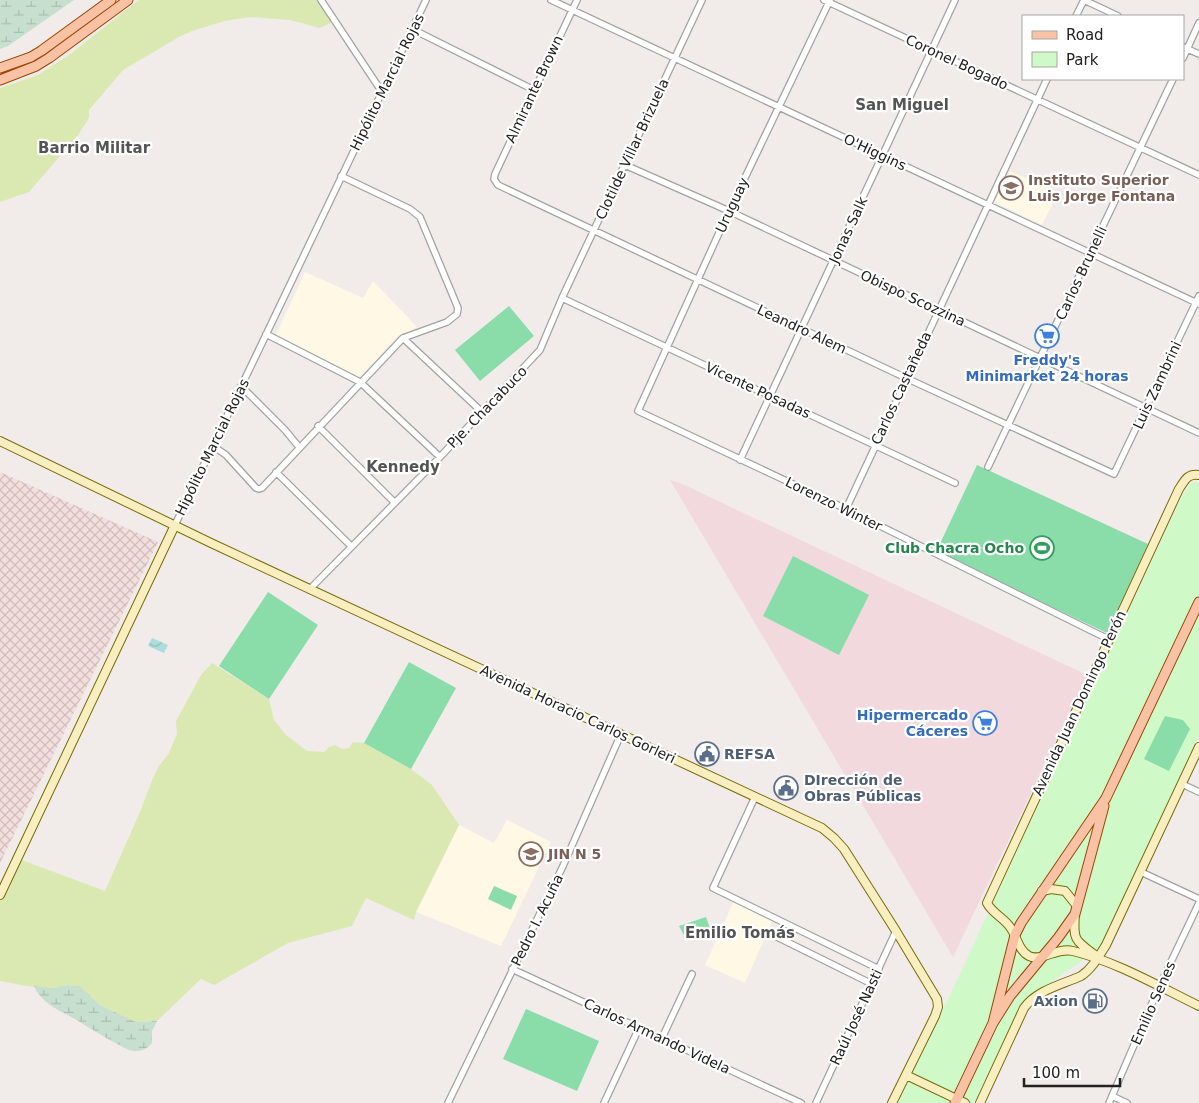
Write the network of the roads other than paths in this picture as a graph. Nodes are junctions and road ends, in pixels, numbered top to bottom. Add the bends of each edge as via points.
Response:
1 (111, 0) edge
2 (128, 0) edge
3 (321, 0) edge
4 (426, 0) edge
5 (552, 0) edge
6 (577, 0) edge
7 (702, 0) edge
8 (955, 0) edge
9 (1084, 0) edge
10 (827, 1) edge
11 (572, 10) junction
12 (1076, 15) edge
13 (1116, 15) edge
14 (1199, 23) edge
15 (412, 29) junction
16 (1185, 48) edge
17 (932, 51) junction
18 (1199, 54) edge
19 (675, 58) junction
20 (0, 68) edge
21 (0, 80) edge
22 (1047, 80) edge
23 (1173, 80) edge
24 (534, 90) junction
25 (382, 92) junction
26 (1037, 100) junction
27 (779, 107) junction
28 (1140, 148) junction
29 (882, 156) junction
30 (625, 165) junction
31 (1199, 175) edge
32 (341, 176) junction
33 (494, 179) joint
34 (987, 205) junction
35 (729, 211) junction
36 (594, 231) junction
37 (1090, 254) junction
38 (833, 260) junction
39 (698, 280) junction
40 (1199, 296) edge
41 (562, 298) junction
42 (1197, 304) edge
43 (938, 309) junction
44 (801, 329) junction
45 (266, 334) junction
46 (403, 338) junction
47 (667, 347) junction
48 (1041, 359) junction
49 (906, 378) junction
50 (360, 382) junction
51 (241, 386) junction
52 (770, 396) junction
53 (1146, 408) junction
54 (482, 412) junction
55 (638, 412) joint
56 (1009, 425) junction
57 (318, 426) junction
58 (1199, 433) edge
59 (0, 441) edge
60 (875, 445) junction
61 (213, 446) junction
62 (299, 448) junction
63 (440, 457) junction
64 (740, 460) junction
65 (988, 467) dead end
66 (276, 472) junction
67 (1114, 474) joint
68 (1199, 475) edge
69 (955, 483) dead end
70 (395, 503) junction
71 (846, 509) junction
72 (175, 525) junction
73 (351, 546) junction
74 (310, 589) junction
75 (1198, 603) edge
76 (1110, 640) junction
77 (621, 734) junction
78 (1199, 747) edge
79 (1182, 784) junction
80 (1199, 792) edge
81 (755, 797) junction
82 (1106, 798) junction
83 (1140, 872) junction
84 (1042, 891) junction
85 (0, 895) edge
86 (1199, 901) edge
87 (1076, 910) junction
88 (896, 931) junction
89 (771, 934) dead end
90 (1015, 935) junction
91 (1043, 956) junction
92 (1098, 958) junction
93 (512, 969) junction
94 (879, 969) junction
95 (692, 974) dead end
96 (872, 984) junction
97 (1159, 987) junction
98 (1199, 1006) edge
99 (993, 1023) junction
100 (638, 1028) junction
101 (662, 1038) junction
102 (906, 1076) junction
103 (1112, 1096) junction
104 (605, 1101) edge
105 (959, 1102) edge
106 (448, 1103) edge
107 (614, 1103) edge
108 (801, 1103) edge
109 (816, 1103) edge
110 (892, 1103) edge
111 (980, 1103) edge
112 (1109, 1103) edge
113 (1127, 1103) edge

1 - 20 main road via 41,51
2 - 21 main road via 49,58
3 - 25 street
4 - 15 street, Hipólito Marcial Rojas
5 - 11 street, O'Higgins
6 - 11 street, Almirante Brown
7 - 19 street, Clotilde Villar Brizuela
8 - 17 street, Jonas Salk
9 - 12 street
9 - 13 street
10 - 17 street, Coronel Bogado
10 - 27 street, Uruguay
11 - 19 street, O'Higgins
11 - 24 street, Almirante Brown
14 - 16 street
15 - 24 street
15 - 25 street, Hipólito Marcial Rojas
16 - 18 street
17 - 26 street, Coronel Bogado
17 - 29 street, Jonas Salk
19 - 27 street, O'Higgins
19 - 30 street, Clotilde Villar Brizuela
22 - 26 street, Carlos Castañeda
23 - 28 street, Carlos Brunelli
24 - 33 street, Almirante Brown
25 - 32 street, Hipólito Marcial Rojas
26 - 28 street, Coronel Bogado
26 - 34 street, Carlos Castañeda
27 - 29 street, O'Higgins
27 - 35 street, Uruguay
28 - 31 street, Coronel Bogado
28 - 37 street, Carlos Brunelli
29 - 34 street, O'Higgins
29 - 38 street, Jonas Salk
30 - 35 street, Obispo Scozzina
30 - 36 street, Clotilde Villar Brizuela
32 - 45 street, Hipólito Marcial Rojas
32 - 46 street via 420,217 458,308 457,314 447,322
33 - 36 street, Leandro Alem via 498,186
34 - 37 street, O'Higgins
34 - 43 street, Carlos Castañeda
35 - 38 street, Obispo Scozzina
35 - 39 street, Uruguay
36 - 39 street, Leandro Alem
36 - 41 street, Clotilde Villar Brizuela
37 - 42 street, O'Higgins
37 - 48 street, Carlos Brunelli
38 - 43 street, Obispo Scozzina
38 - 44 street, Jonas Salk
39 - 44 street, Leandro Alem
39 - 47 street, Uruguay
40 - 42 street, Luis Zambrini
41 - 47 street, Vicente Posadas
41 - 54 street, Pje. Chacabuco via 533,360
42 - 53 street, Luis Zambrini
43 - 48 street, Obispo Scozzina
43 - 49 street, Carlos Castañeda
44 - 49 street, Leandro Alem
44 - 52 street, Jonas Salk
45 - 50 street
45 - 51 street, Hipólito Marcial Rojas
46 - 50 street
46 - 54 street
47 - 52 street, Vicente Posadas
47 - 55 street, Uruguay
48 - 53 street, Obispo Scozzina
48 - 56 street, Carlos Brunelli
49 - 56 street, Leandro Alem
49 - 60 street, Carlos Castañeda
50 - 57 street
50 - 63 street
51 - 61 street, Hipólito Marcial Rojas
51 - 62 street
52 - 60 street, Vicente Posadas
52 - 64 street, Jonas Salk
53 - 58 street, Obispo Scozzina
53 - 67 street, Luis Zambrini
54 - 63 street, Pje. Chacabuco
55 - 64 street, Lorenzo Winter
56 - 65 street, Carlos Brunelli
56 - 67 street, Leandro Alem
57 - 62 street
57 - 70 street
59 - 72 main road, Avenida Horacio Carlos Gorleri
60 - 69 street, Vicente Posadas
60 - 71 street, Carlos Castañeda
61 - 66 street via 259,489
61 - 72 street, Hipólito Marcial Rojas
62 - 66 street
63 - 70 street, Pje. Chacabuco
64 - 71 street, Lorenzo Winter
66 - 73 street
68 - 76 main road, Avenida Juan Domingo Perón via 1187,476 1179,488
70 - 73 street, Pje. Chacabuco
71 - 76 street, Lorenzo Winter
72 - 74 main road, Avenida Horacio Carlos Gorleri
72 - 85 main road, Hipólito Marcial Rojas
73 - 74 street, Pje. Chacabuco
74 - 77 main road, Avenida Horacio Carlos Gorleri
75 - 82 main road
76 - 90 main road, Avenida Juan Domingo Perón via 987,903
77 - 81 main road, Avenida Horacio Carlos Gorleri
77 - 93 street, Pedro I. Acuña via 563,866
78 - 79 main road
79 - 80 street
79 - 83 main road
81 - 88 main road, Avenida Horacio Carlos Gorleri via 822,828 834,838
81 - 94 street via 713,888
82 - 84 main road
82 - 87 main road
83 - 86 street
83 - 92 main road
84 - 87 main road via 1065,891
84 - 90 main road
86 - 97 street, Emilio Senes
87 - 91 main road
87 - 92 main road via 1075,938
88 - 94 street, Raúl José Nasti
88 - 102 main road, Avenida Horacio Carlos Gorleri via 938,1007
89 - 96 street
90 - 91 main road via 1023,952 1034,957
90 - 99 main road
91 - 92 main road via 1067,950
91 - 99 main road via 1010,996
92 - 97 main road
92 - 111 main road via 1086,973 1040,993 1028,1002
93 - 100 street, Carlos Armando Videla
93 - 106 street, Pedro I. Acuña
94 - 96 street, Raúl José Nasti
95 - 101 street
96 - 109 street, Raúl José Nasti
97 - 98 main road
97 - 103 street, Emilio Senes
99 - 105 main road
100 - 101 street, Carlos Armando Videla
100 - 104 street
101 - 108 street, Carlos Armando Videla
102 - 105 main road
102 - 110 main road
103 - 112 street, Emilio Senes
103 - 113 street
104 - 107 street

